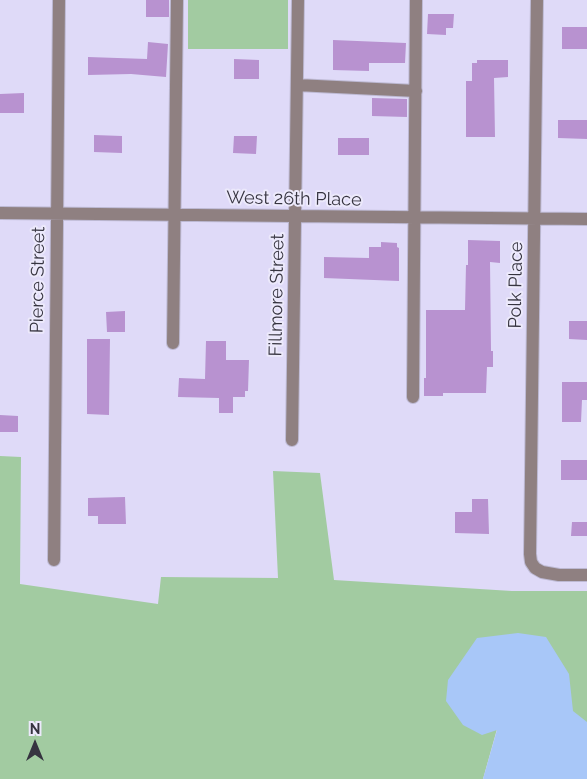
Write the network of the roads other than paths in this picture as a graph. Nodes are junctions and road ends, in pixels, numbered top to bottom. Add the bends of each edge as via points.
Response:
1 (59, 0) edge
2 (177, 0) edge
3 (298, 0) edge
4 (416, 0) edge
5 (537, 0) edge
6 (297, 85) junction
7 (416, 91) junction
8 (0, 213) edge
9 (56, 214) junction
10 (175, 215) junction
11 (296, 216) junction
12 (414, 217) junction
13 (535, 219) junction
14 (587, 219) edge
15 (173, 343) dead end
16 (413, 397) dead end
17 (292, 440) dead end
18 (54, 560) dead end
19 (587, 575) edge

1 - 9 street, Pierce Street
2 - 10 street
3 - 6 street, Fillmore Street
4 - 7 street
5 - 13 street, Polk Place
6 - 7 street
6 - 11 street, Fillmore Street
7 - 12 street
8 - 9 street, West 26th Place
9 - 10 street, West 26th Place
9 - 18 street, Pierce Street
10 - 11 street, West 26th Place
10 - 15 street
11 - 12 street, West 26th Place
11 - 17 street, Fillmore Street
12 - 13 street, West 26th Place
12 - 16 street
13 - 14 street, West 26th Place
13 - 19 street, Polk Place via 531,562 535,568 550,574

